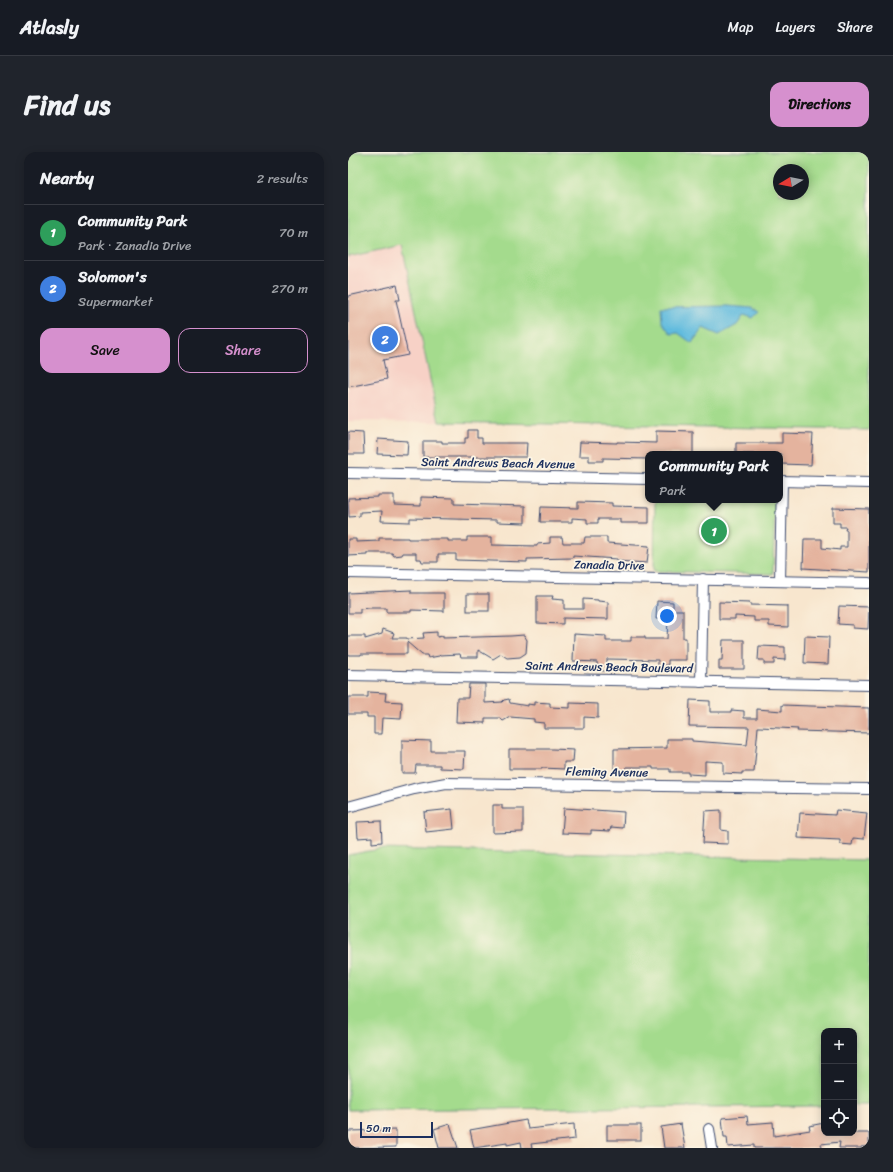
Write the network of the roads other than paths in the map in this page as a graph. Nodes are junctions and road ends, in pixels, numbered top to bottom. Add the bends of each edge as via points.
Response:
1 (348, 473) edge
2 (645, 479) edge
3 (783, 481) edge
4 (869, 483) edge
5 (781, 503) edge
6 (348, 572) edge
7 (703, 580) junction
8 (780, 581) junction
9 (869, 583) edge
10 (348, 675) edge
11 (701, 682) junction
12 (869, 685) edge
13 (869, 789) edge
14 (348, 807) edge
15 (709, 1128) dead end
16 (712, 1148) edge

1 - 2 street, Saint Andrews Beach Avenue
3 - 4 street
5 - 8 street
6 - 7 street, Zanadia Drive
7 - 8 street, Zanadia Drive
7 - 11 street
8 - 9 street, Zanadia Drive
10 - 11 street, Saint Andrews Beach Boulevard
11 - 12 street, Saint Andrews Beach Boulevard
13 - 14 street, Fleming Avenue via 446,783
15 - 16 street

